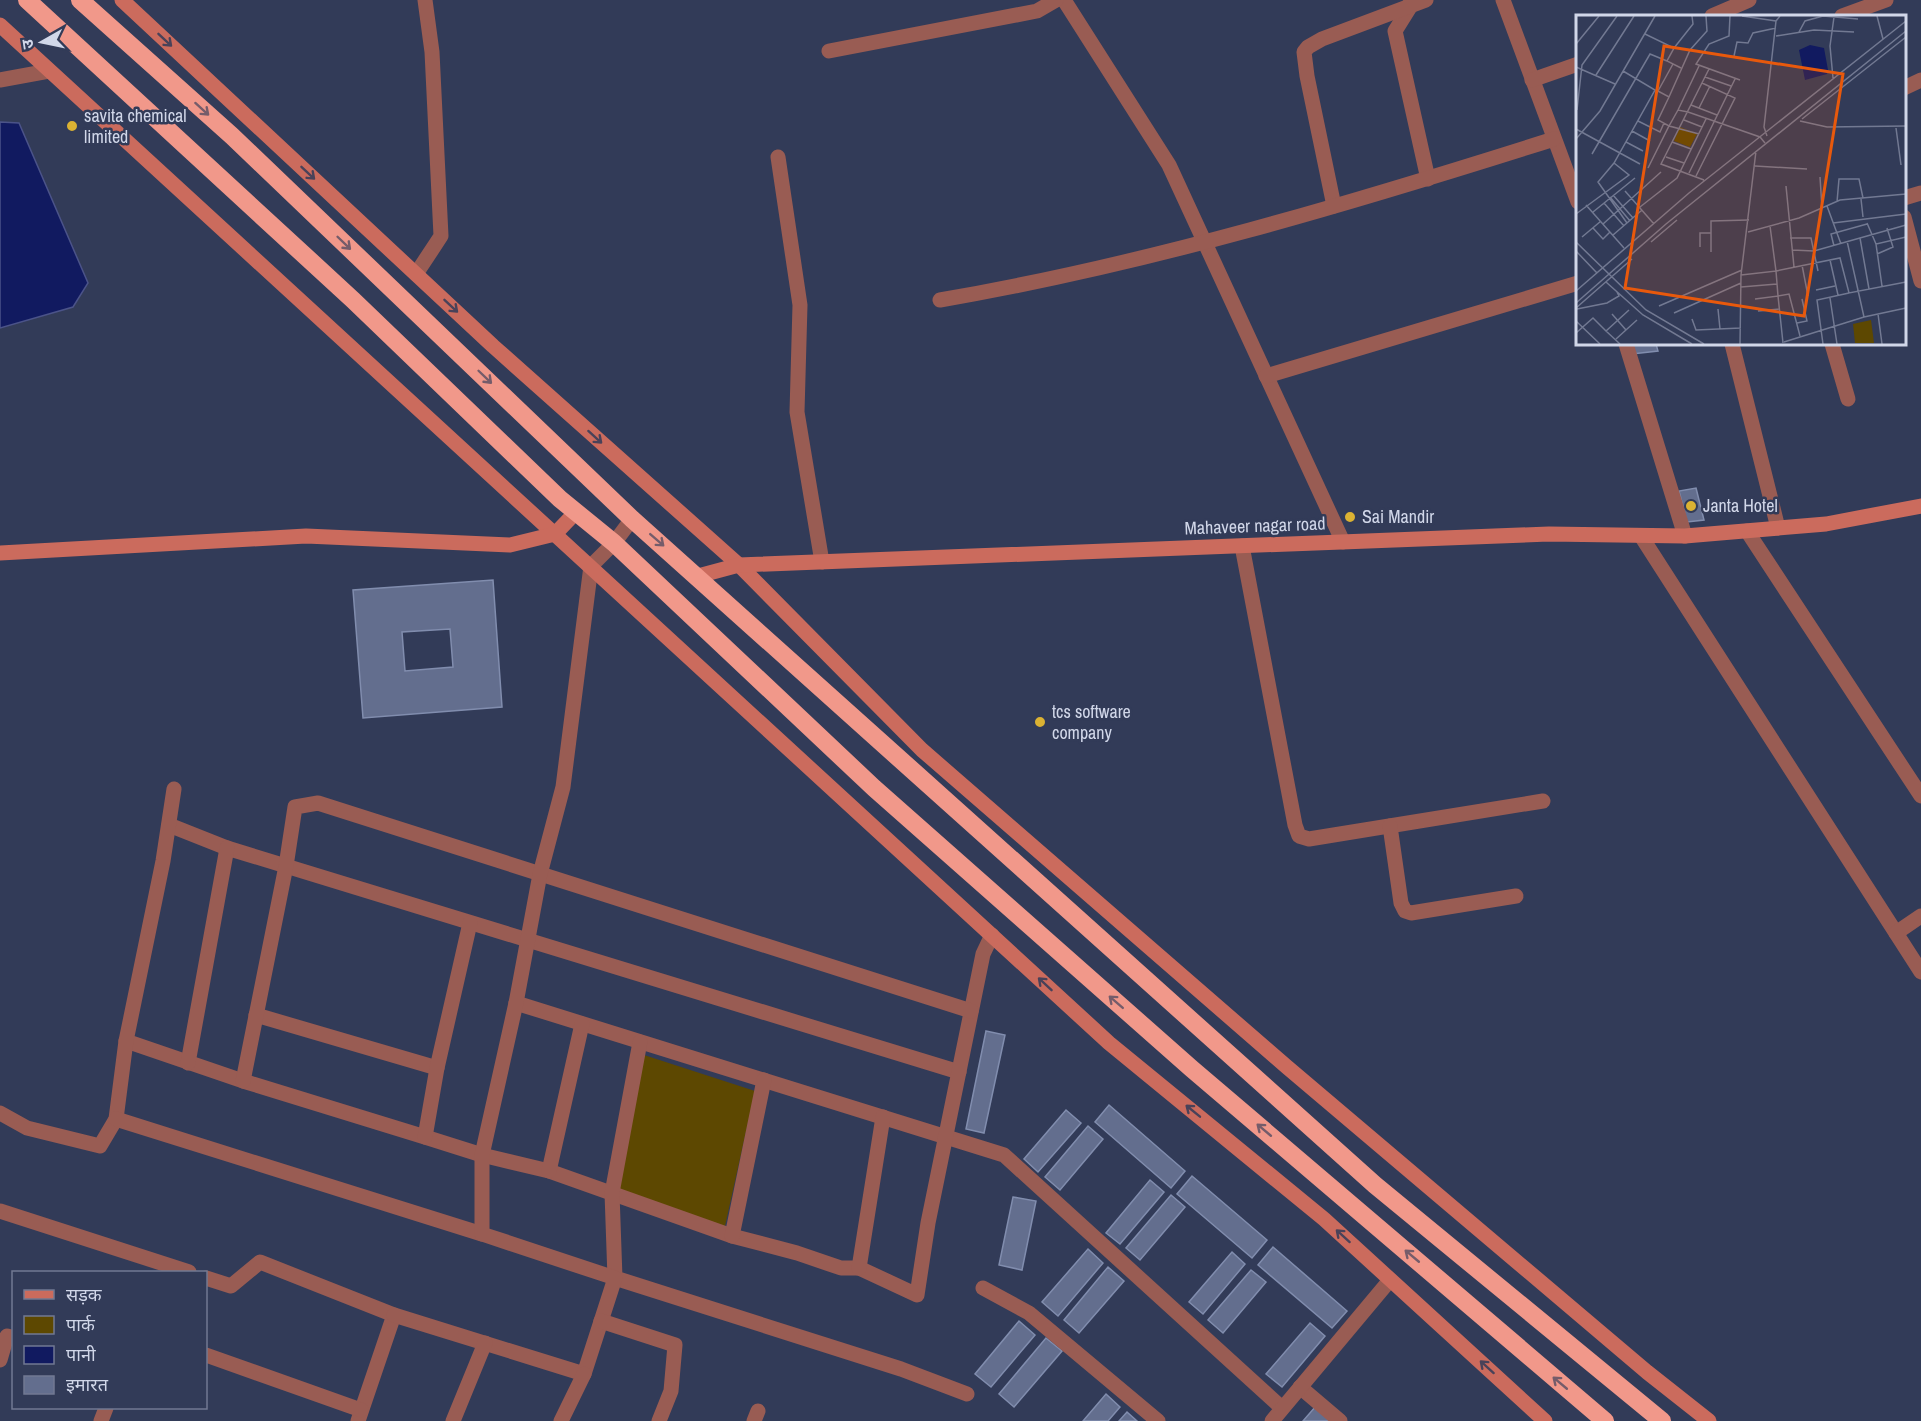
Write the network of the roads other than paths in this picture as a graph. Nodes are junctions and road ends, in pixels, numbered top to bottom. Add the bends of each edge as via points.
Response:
1 (27, 0) edge
2 (80, 0) edge
3 (122, 0) edge
4 (425, 0) edge
5 (1056, 0) edge
6 (1064, 0) edge
7 (1426, 0) edge
8 (1503, 0) edge
9 (1749, 0) edge
10 (1886, 0) edge
11 (1409, 3) edge
12 (1714, 15) edge
13 (1845, 15) edge
14 (0, 25) edge
15 (829, 51) dead end
16 (1576, 65) edge
17 (49, 71) junction
18 (0, 80) edge
19 (1532, 80) junction
20 (1921, 80) edge
21 (1906, 88) edge
22 (1554, 139) junction
23 (778, 157) dead end
24 (1428, 179) junction
25 (1921, 193) edge
26 (1576, 197) edge
27 (1906, 198) edge
28 (1334, 206) junction
29 (1906, 221) edge
30 (1205, 243) junction
31 (417, 274) junction
32 (1921, 281) edge
33 (1576, 284) edge
34 (940, 300) dead end
35 (1626, 345) edge
36 (1732, 345) edge
37 (1832, 345) edge
38 (1266, 376) junction
39 (1848, 399) dead end
40 (1921, 506) edge
41 (576, 512) junction
42 (632, 519) junction
43 (1778, 528) junction
44 (1747, 531) junction
45 (555, 534) junction
46 (1641, 536) junction
47 (1685, 536) junction
48 (1343, 542) junction
49 (614, 543) junction
50 (1242, 546) junction
51 (0, 554) edge
52 (822, 562) junction
53 (739, 565) junction
54 (591, 566) junction
55 (698, 576) junction
56 (174, 789) dead end
57 (1921, 796) edge
58 (1543, 801) dead end
59 (169, 825) junction
60 (1390, 826) junction
61 (227, 849) junction
62 (286, 866) junction
63 (540, 874) junction
64 (1516, 896) dead end
65 (1921, 916) edge
66 (470, 923) junction
67 (1896, 933) junction
68 (992, 935) junction
69 (527, 940) junction
70 (1921, 972) edge
71 (516, 1004) junction
72 (971, 1011) junction
73 (256, 1015) junction
74 (582, 1024) junction
75 (126, 1041) junction
76 (640, 1042) junction
77 (188, 1063) junction
78 (437, 1068) junction
79 (959, 1072) junction
80 (764, 1080) junction
81 (243, 1081) junction
82 (0, 1113) edge
83 (883, 1118) junction
84 (116, 1119) junction
85 (425, 1137) junction
86 (946, 1137) junction
87 (482, 1155) junction
88 (549, 1171) junction
89 (612, 1193) junction
90 (0, 1211) edge
91 (482, 1234) junction
92 (732, 1236) junction
93 (148, 1266) edge
94 (859, 1268) junction
95 (182, 1271) edge
96 (207, 1278) edge
97 (615, 1278) junction
98 (1390, 1280) junction
99 (983, 1288) dead end
100 (394, 1315) junction
101 (601, 1321) junction
102 (7, 1335) edge
103 (485, 1343) junction
104 (207, 1355) edge
105 (0, 1360) edge
106 (584, 1374) junction
107 (1300, 1387) junction
108 (967, 1394) dead end
109 (1282, 1408) junction
110 (359, 1416) edge
111 (453, 1421) edge
112 (561, 1421) edge
113 (659, 1421) edge
114 (1158, 1421) edge
115 (1272, 1421) edge
116 (1340, 1421) edge
117 (1545, 1421) edge
118 (1605, 1421) edge
119 (1662, 1421) edge
120 (1708, 1421) edge

1 - 41 highway
2 -> 42 highway via 232,136
3 -> 31 main road
4 - 31 street via 432,52 441,236
5 - 15 street via 1036,11
6 - 30 street via 1169,165
7 - 11 street
8 - 19 street
9 - 12 street
10 - 13 street
11 - 24 street via 1395,31
11 - 28 street via 1322,39 1304,52
14 - 17 main road
16 - 19 street
17 - 18 street
17 - 45 main road
19 - 22 street
20 - 21 street
22 - 24 street
22 - 26 street
23 - 52 street via 800,305 797,412
24 - 28 street
25 - 27 street
28 - 30 street
29 - 32 street
30 - 34 street via 1015,287
30 - 38 street
31 -> 53 main road
33 - 38 street
35 - 47 street
36 - 43 street
37 - 39 street
38 - 48 street
40 - 43 main road, Mahaveer nagar road via 1826,524
41 - 45 main road
41 - 49 highway
42 - 49 street
42 -> 55 highway
43 - 44 main road, Mahaveer nagar road
44 - 47 main road, Mahaveer nagar road
44 - 57 street
45 - 51 main road via 510,545 306,536
45 - 54 main road
46 - 47 main road, Mahaveer nagar road
46 - 48 main road, Mahaveer nagar road via 1550,534
46 - 67 street
48 - 50 main road, Mahaveer nagar road
49 - 54 street
118 -> 49 highway via 1201,1076 874,788
50 - 52 main road, Mahaveer nagar road
50 - 60 street via 1299,836 1309,839
52 - 53 main road, Mahaveer nagar road
53 - 55 main road, Mahaveer nagar road
53 - 120 main road via 922,750 1287,1067
54 - 63 street via 563,787
54 - 68 main road
55 - 119 highway via 1376,1185
56 - 59 street
58 - 60 street
59 - 61 street
59 - 75 street
60 - 64 street via 1405,911 1411,914
61 - 62 street
61 - 77 street
62 - 63 street via 296,807 318,803
62 - 66 street
62 - 73 street
63 - 69 street
63 - 72 street
65 - 67 street
66 - 69 street
66 - 78 street
67 - 70 street
68 - 72 street via 983,954
98 -> 68 main road via 1324,1219 1109,1043
69 - 71 street
69 - 79 street
71 - 74 street
71 - 87 street
72 - 79 street
73 - 78 street
73 - 81 street
74 - 76 street
74 - 88 street
75 - 77 street
75 - 84 street
76 - 80 street
76 - 89 street
77 - 81 street
78 - 85 street
79 - 86 street
80 - 83 street
80 - 92 street
81 - 85 street
82 - 84 street via 27,1128 100,1146
83 - 86 street
83 - 94 street
84 - 91 street
85 - 87 street
86 - 94 street via 917,1295
86 - 109 street via 1004,1155
87 - 88 street
87 - 91 street
88 - 89 street
89 - 92 street
89 - 97 street
90 - 93 street
91 - 97 street
92 - 94 street via 842,1268
93 - 95 street
96 - 100 street via 231,1286 260,1262
97 - 101 street
97 - 108 street
98 - 107 street
117 -> 98 main road
99 - 114 street via 1029,1312
100 - 103 street
100 - 110 street
101 - 106 street
101 - 113 street via 675,1345 671,1391
102 - 105 street
103 - 106 street
103 - 111 street
104 - 110 street
106 - 112 street
107 - 109 street
107 - 116 street
109 - 115 street

